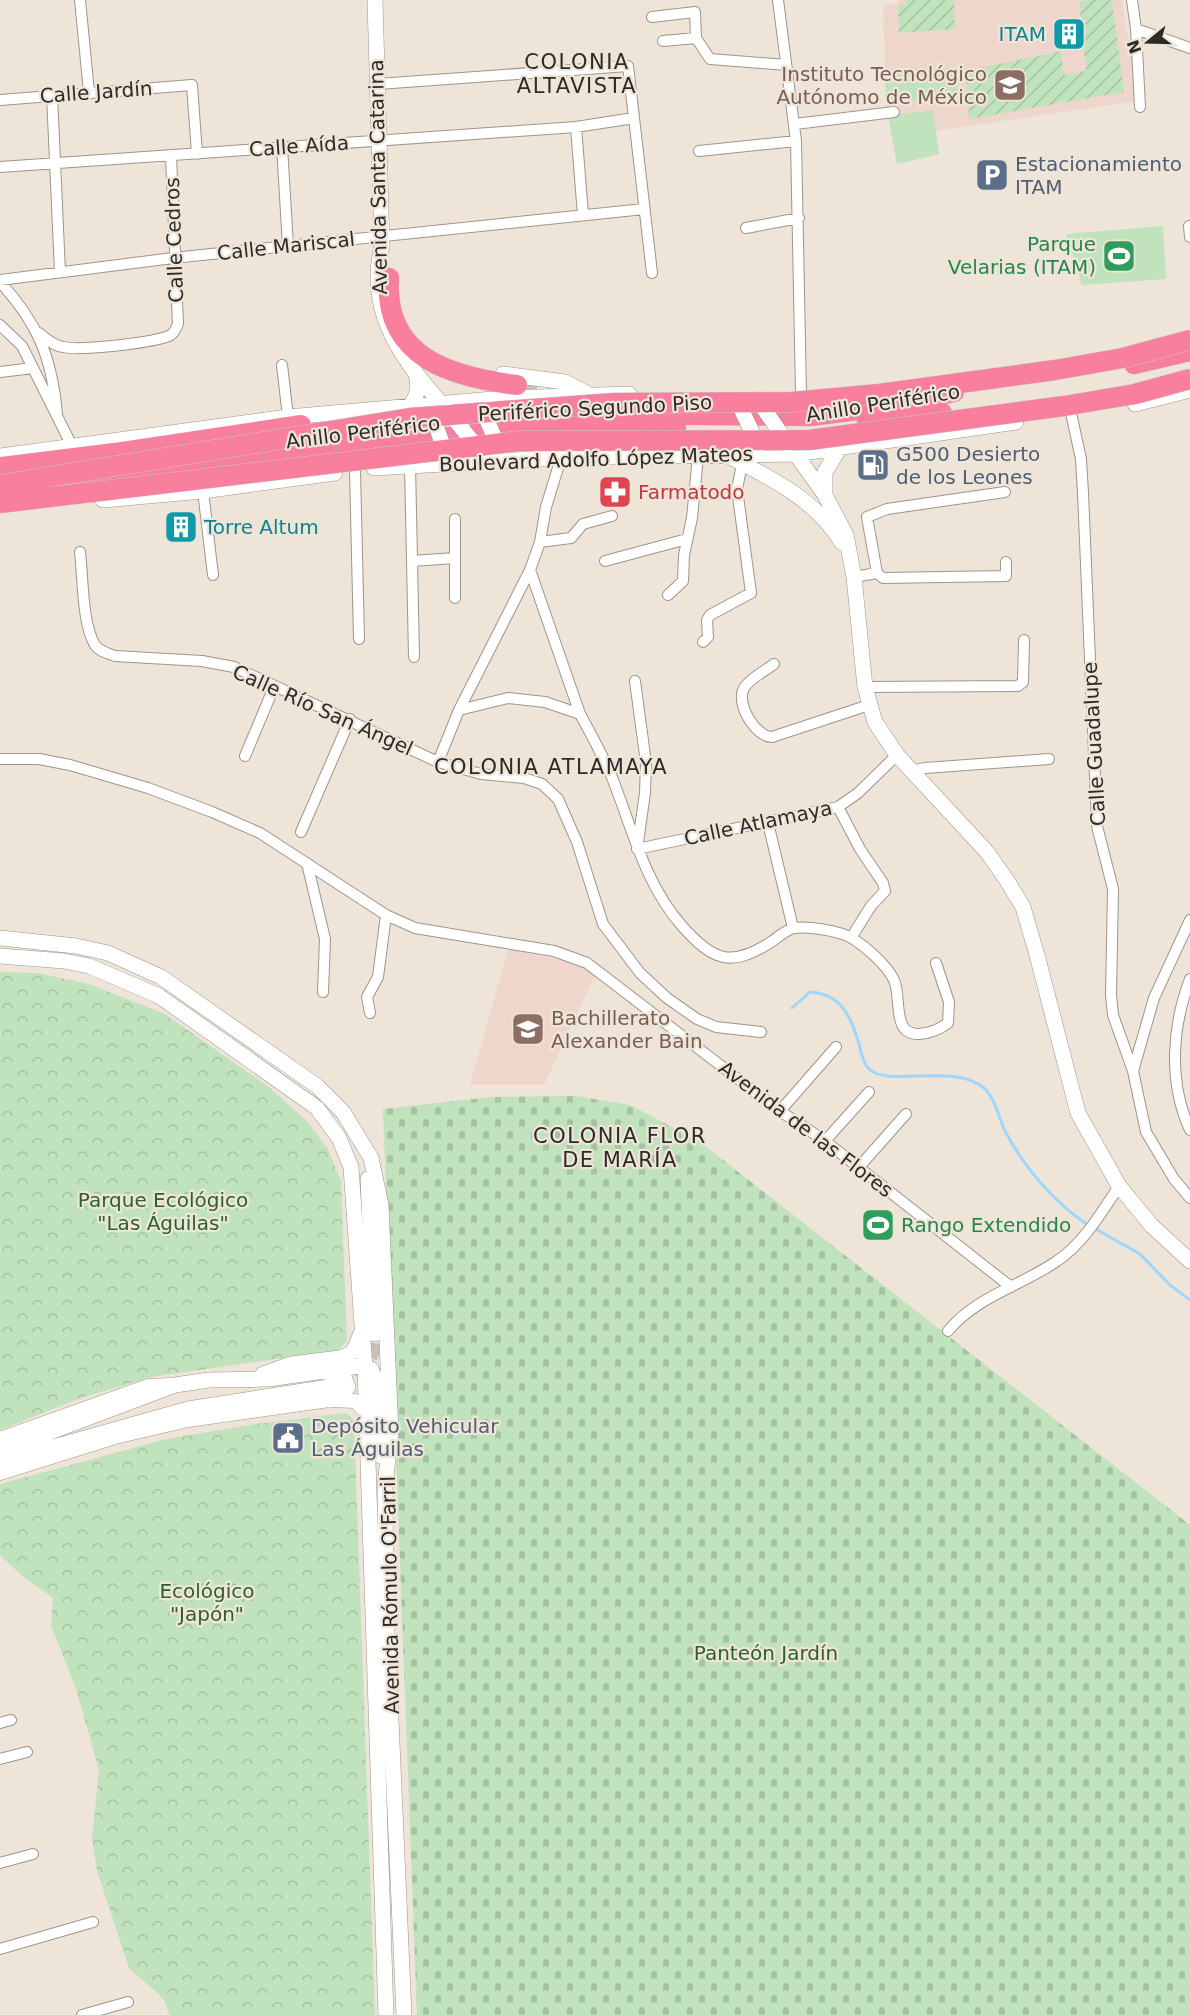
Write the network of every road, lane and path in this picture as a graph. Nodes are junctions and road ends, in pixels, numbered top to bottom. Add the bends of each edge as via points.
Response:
1 (80, 0) edge
2 (375, 0) edge
3 (778, 0) edge
4 (1132, 0) edge
5 (652, 17) dead end
6 (1136, 29) junction
7 (696, 38) junction
8 (663, 40) dead end
9 (1190, 48) edge
10 (786, 65) junction
11 (378, 84) junction
12 (90, 92) junction
13 (52, 95) junction
14 (0, 99) edge
15 (1140, 107) dead end
16 (894, 112) dead end
17 (634, 117) junction
18 (795, 124) junction
19 (576, 127) junction
20 (380, 141) junction
21 (796, 141) junction
22 (282, 146) junction
23 (699, 151) dead end
24 (197, 154) junction
25 (171, 156) junction
26 (56, 163) junction
27 (0, 167) edge
28 (644, 209) junction
29 (583, 215) junction
30 (798, 218) junction
31 (1190, 226) edge
32 (746, 228) dead end
33 (1190, 237) edge
34 (381, 241) junction
35 (288, 246) junction
36 (173, 258) junction
37 (60, 272) junction
38 (652, 273) dead end
39 (389, 278) junction
40 (0, 281) edge
41 (0, 325) edge
42 (39, 333) junction
43 (1190, 333) edge
44 (1190, 340) edge
45 (1190, 351) edge
46 (282, 365) dead end
47 (411, 365) junction
48 (33, 368) junction
49 (1190, 370) edge
50 (0, 372) edge
51 (1190, 379) edge
52 (1190, 390) edge
53 (511, 392) junction
54 (586, 393) junction
55 (801, 393) junction
56 (735, 394) junction
57 (755, 394) junction
58 (943, 394) junction
59 (919, 396) dead end
60 (1036, 406) dead end
61 (1066, 406) junction
62 (430, 408) junction
63 (57, 414) junction
64 (294, 421) junction
65 (72, 446) junction
66 (839, 448) junction
67 (792, 449) junction
68 (762, 450) junction
69 (446, 455) junction
70 (0, 456) edge
71 (698, 456) junction
72 (727, 456) junction
73 (561, 458) junction
74 (512, 459) junction
75 (490, 461) junction
76 (410, 464) junction
77 (742, 464) junction
78 (279, 466) dead end
79 (0, 468) edge
80 (355, 470) junction
81 (0, 477) edge
82 (0, 484) edge
83 (242, 485) junction
84 (203, 491) junction
85 (1005, 492) dead end
86 (0, 493) edge
87 (825, 495) junction
88 (0, 503) edge
89 (0, 512) edge
90 (612, 516) dead end
91 (455, 519) dead end
92 (687, 539) junction
93 (540, 542) junction
94 (80, 552) dead end
95 (849, 556) junction
96 (455, 558) junction
97 (412, 561) junction
98 (605, 561) dead end
99 (1006, 562) dead end
100 (530, 570) junction
101 (877, 573) junction
102 (213, 575) dead end
103 (854, 577) junction
104 (668, 595) dead end
105 (455, 598) dead end
106 (359, 639) dead end
107 (1023, 640) dead end
108 (704, 642) dead end
109 (414, 657) dead end
110 (774, 664) dead end
111 (635, 681) dead end
112 (274, 687) junction
113 (865, 687) junction
114 (869, 705) junction
115 (459, 710) junction
116 (580, 714) junction
117 (350, 719) junction
118 (897, 755) junction
119 (245, 756) dead end
120 (0, 759) edge
121 (1049, 759) dead end
122 (438, 762) junction
123 (911, 771) junction
124 (838, 807) junction
125 (768, 823) junction
126 (301, 832) dead end
127 (637, 849) junction
128 (307, 863) junction
129 (386, 915) junction
130 (1190, 920) edge
131 (792, 928) junction
132 (0, 938) edge
133 (851, 938) junction
134 (0, 956) edge
135 (936, 963) dead end
136 (1190, 979) edge
137 (323, 992) dead end
138 (370, 1013) dead end
139 (761, 1032) dead end
140 (836, 1047) dead end
141 (1133, 1071) junction
142 (869, 1092) dead end
143 (780, 1111) junction
144 (906, 1114) dead end
145 (1190, 1130) edge
146 (357, 1136) junction
147 (825, 1141) junction
148 (859, 1167) junction
149 (1119, 1186) junction
150 (1190, 1198) edge
151 (1190, 1261) edge
152 (1011, 1287) junction
153 (951, 1327) dead end
154 (369, 1331) junction
155 (365, 1368) junction
156 (325, 1373) junction
157 (255, 1379) junction
158 (175, 1385) junction
159 (332, 1393) junction
160 (367, 1413) junction
161 (0, 1439) edge
162 (77, 1444) junction
163 (0, 1451) edge
164 (0, 1462) edge
165 (0, 1473) edge
166 (385, 1485) junction
167 (369, 1545) junction
168 (385, 1546) junction
169 (27, 1752) dead end
170 (0, 1759) edge
171 (33, 1854) dead end
172 (0, 1863) edge
173 (93, 1922) dead end
174 (0, 1948) edge
175 (128, 2002) dead end
176 (82, 2015) edge
177 (386, 2015) edge
178 (404, 2015) edge

1 - 12 street
2 - 11 main road, Avenida Santa Catarina
3 - 10 street
4 - 6 street
5 - 7 street via 695,12
6 - 9 street
6 - 15 street
7 - 8 street
7 - 10 street via 710,59
10 - 18 street
11 - 17 street via 628,66
11 - 20 main road, Avenida Santa Catarina
12 - 13 street, Calle Jardín
12 - 24 street, Calle Jardín via 192,85
13 - 14 street, Calle Jardín
13 - 26 street
16 - 18 street
17 - 19 street, Calle Aída
17 - 28 street
18 - 21 street
19 - 20 street, Calle Aída
19 - 29 street
20 - 22 street, Calle Aída
20 - 34 main road, Avenida Santa Catarina
21 - 23 street
21 - 30 street
22 - 24 street, Calle Aída
22 - 35 street
24 - 25 street, Calle Aída
25 - 26 street, Calle Aída
25 - 36 street, Calle Cedros
26 - 27 street, Calle Aída
26 - 37 street
28 - 29 street, Calle Mariscal
28 - 38 street
29 - 34 street, Calle Mariscal
30 - 32 street
30 - 55 street
31 - 33 street
34 - 35 street, Calle Mariscal
34 - 39 main road
34 - 47 main road, Avenida Santa Catarina via 378,284 383,318
35 - 36 street, Calle Mariscal
36 - 37 street, Calle Mariscal
36 - 42 street, Calle Cedros via 178,324 167,337 62,347
37 - 40 street, Calle Mariscal
39 - 53 highway via 393,317 402,335 421,354 458,375
39 - 54 main road via 396,304 410,330 445,360 481,371 565,382
40 - 42 street via 22,305
41 - 48 street via 15,336
42 - 63 street via 52,374
43 - 55 main road via 1063,364
44 - 82 highway, Periférico Segundo Piso, bridge via 1055,370 879,394 792,402 614,403 410,418
45 - 58 highway, Anillo Periférico via 1129,366
46 - 64 street
47 - 62 main road, Avenida Santa Catarina
47 - 62 main road via 417,375 415,398
48 - 50 street
48 - 63 street
49 - 61 highway, Anillo Periférico
51 - 88 highway, Periférico Segundo Piso, bridge via 1135,394 1064,406 809,440 520,441
52 - 61 main road, Boulevard Adolfo López Mateos via 1136,404
53 - 54 main road
53 - 62 main road
53 - 74 main road, bridge via 489,408 486,418 496,443
54 - 56 main road
55 - 57 main road
56 - 57 main road
56 - 68 main road, bridge
57 - 67 main road, bridge
58 - 59 highway
58 - 81 highway, Anillo Periférico via 810,416 521,413
60 - 61 highway
61 - 66 main road, Boulevard Adolfo López Mateos
61 - 86 highway, Anillo Periférico via 809,428 522,429 249,459
61 - 141 street, Calle Guadalupe via 1081,459 1097,826 1113,889 1113,1015
62 - 64 main road
62 - 69 main road, bridge
62 - 75 main road, Avenida Santa Catarina, bridge
63 - 65 street
64 - 65 main road
64 - 79 highway via 122,452
65 - 70 main road
66 - 67 main road, Boulevard Adolfo López Mateos
66 - 87 main road via 825,472
67 - 68 main road, Boulevard Adolfo López Mateos
67 - 87 main road
68 - 72 main road, Boulevard Adolfo López Mateos
69 - 75 main road, Boulevard Adolfo López Mateos
69 - 76 main road, Boulevard Adolfo López Mateos
71 - 72 main road, Boulevard Adolfo López Mateos
71 - 73 main road, Boulevard Adolfo López Mateos
71 - 92 street
72 - 77 main road
73 - 74 main road, Boulevard Adolfo López Mateos
73 - 93 street
74 - 75 main road, Boulevard Adolfo López Mateos
76 - 80 main road, Boulevard Adolfo López Mateos
76 - 97 street
77 - 95 main road via 808,502 828,522
77 - 108 street via 737,489 751,593 710,615
78 - 83 highway
80 - 83 main road, Boulevard Adolfo López Mateos
80 - 106 street
83 - 84 main road, Boulevard Adolfo López Mateos
84 - 89 main road, Boulevard Adolfo López Mateos
84 - 102 street
85 - 101 street via 887,509 867,517
87 - 95 main road via 846,535
90 - 93 street via 583,524 572,538
91 - 96 street
92 - 98 street
92 - 104 street via 683,581
93 - 100 street
94 - 112 street, Calle Río San Ángel via 84,606 94,644 102,652 234,667
95 - 103 main road
96 - 97 street
96 - 105 street
97 - 109 street
99 - 101 street via 1006,576 883,578
100 - 115 street
100 - 116 street
101 - 103 street
103 - 113 main road
107 - 113 street via 1023,682 1018,686
110 - 114 street via 744,687 741,697 765,737
111 - 127 street via 646,763
112 - 117 street, Calle Río San Ángel
112 - 119 street
113 - 114 main road
114 - 118 main road via 875,722
115 - 116 street via 508,698 545,702
115 - 122 street
116 - 127 street via 610,774
117 - 122 street, Calle Río San Ángel
117 - 126 street
118 - 123 main road
118 - 124 street, Calle Atlamaya
120 - 128 street, Avenida de las Flores via 60,763 148,788 260,833
121 - 123 street
122 - 139 street, Calle Río San Ángel via 481,774 525,778 551,790 577,842 603,924 632,964 667,998 697,1019 716,1027
123 - 149 main road via 987,852 1023,907 1078,1113
124 - 125 street, Calle Atlamaya
124 - 133 street via 885,891
125 - 127 street, Calle Atlamaya
125 - 131 street
127 - 131 street via 658,894 682,927 721,958 744,958
128 - 129 street, Avenida de las Flores
128 - 137 street via 325,939
129 - 138 street via 378,977 367,997
129 - 143 street, Avenida de las Flores via 428,932 554,951 587,963
130 - 141 street via 1154,998
131 - 133 street via 822,930
132 - 146 main road, Avenida Rómulo O'Farril via 108,953 161,977 318,1086 343,1112
133 - 135 street via 884,966 894,980 900,1001 900,1025 914,1034 927,1033 948,1023 949,1002
134 - 154 main road, Avenida Rómulo O'Farril via 89,966 159,996 317,1108 339,1138 351,1167
136 - 145 street via 1179,1018 1175,1054 1179,1100
140 - 143 street
141 - 150 street, Calle Guadalupe via 1146,1132
142 - 147 street
143 - 147 street, Avenida de las Flores
144 - 148 street
146 - 154 main road via 367,1168
146 - 166 main road, Avenida Rómulo O'Farril via 371,1158 381,1205 391,1433
147 - 148 street, Avenida de las Flores
148 - 152 street, Avenida de las Flores
149 - 151 main road via 1152,1226
149 - 152 street via 1087,1231 1060,1260
152 - 153 street via 978,1303
154 - 155 main road, Avenida Rómulo O'Farril
154 - 157 main road via 350,1354 291,1364
155 - 156 main road via 354,1366
155 - 160 main road, Avenida Rómulo O'Farril
155 - 166 main road via 371,1370 378,1386
156 - 157 main road
156 - 159 main road via 338,1374 347,1384 346,1392
157 - 158 main road
158 - 161 street via 148,1386
158 - 163 main road
159 - 160 street via 355,1401
159 - 162 main road via 188,1409
160 - 167 main road, Avenida Rómulo O'Farril
162 - 164 main road
162 - 165 street
166 - 168 main road, Avenida Rómulo O'Farril
167 - 168 main road
167 - 177 main road, Avenida Rómulo O'Farril
168 - 178 main road, Avenida Rómulo O'Farril
169 - 170 street
171 - 172 street
173 - 174 street
175 - 176 street

